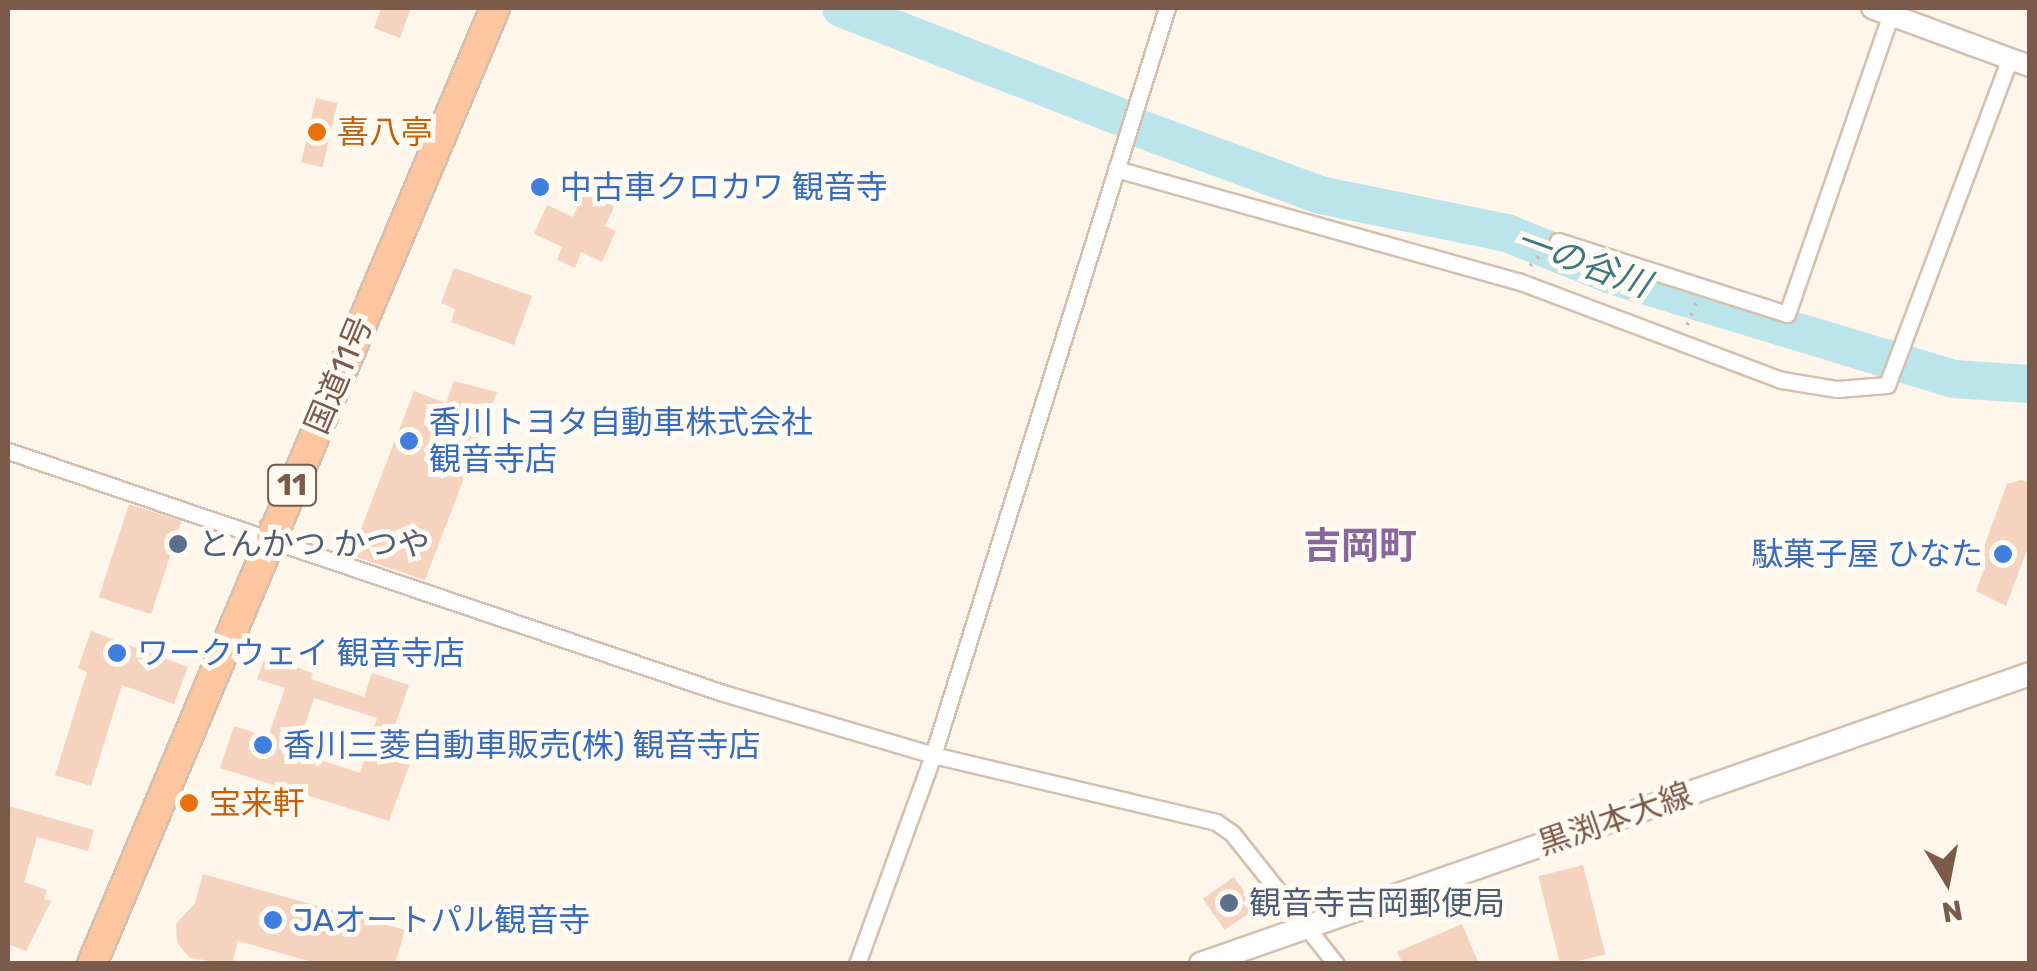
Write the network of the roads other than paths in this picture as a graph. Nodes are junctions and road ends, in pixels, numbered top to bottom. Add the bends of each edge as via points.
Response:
1 (495, 8) edge
2 (1166, 8) edge
3 (1882, 11) edge
4 (2020, 62) edge
5 (1116, 168) junction
6 (1558, 241) dead end
7 (8, 452) edge
8 (274, 531) junction
9 (2030, 674) edge
10 (933, 755) junction
11 (1302, 928) junction
12 (92, 964) edge
13 (857, 964) edge
14 (1200, 964) edge
15 (1336, 964) edge

1 - 8 highway, 国道11号 / 11
2 - 5 street
3 - 4 street
3 - 6 street via 1788,314
4 - 5 street via 1887,386 1837,389 1782,380 1518,282
5 - 10 street
7 - 8 street
8 - 10 street via 724,692
8 - 12 highway, 国道11号 / 11
9 - 11 main road, 黒渕本大線
10 - 11 street via 1216,822 1232,833
10 - 13 street
11 - 14 main road, 黒渕本大線
11 - 15 street

